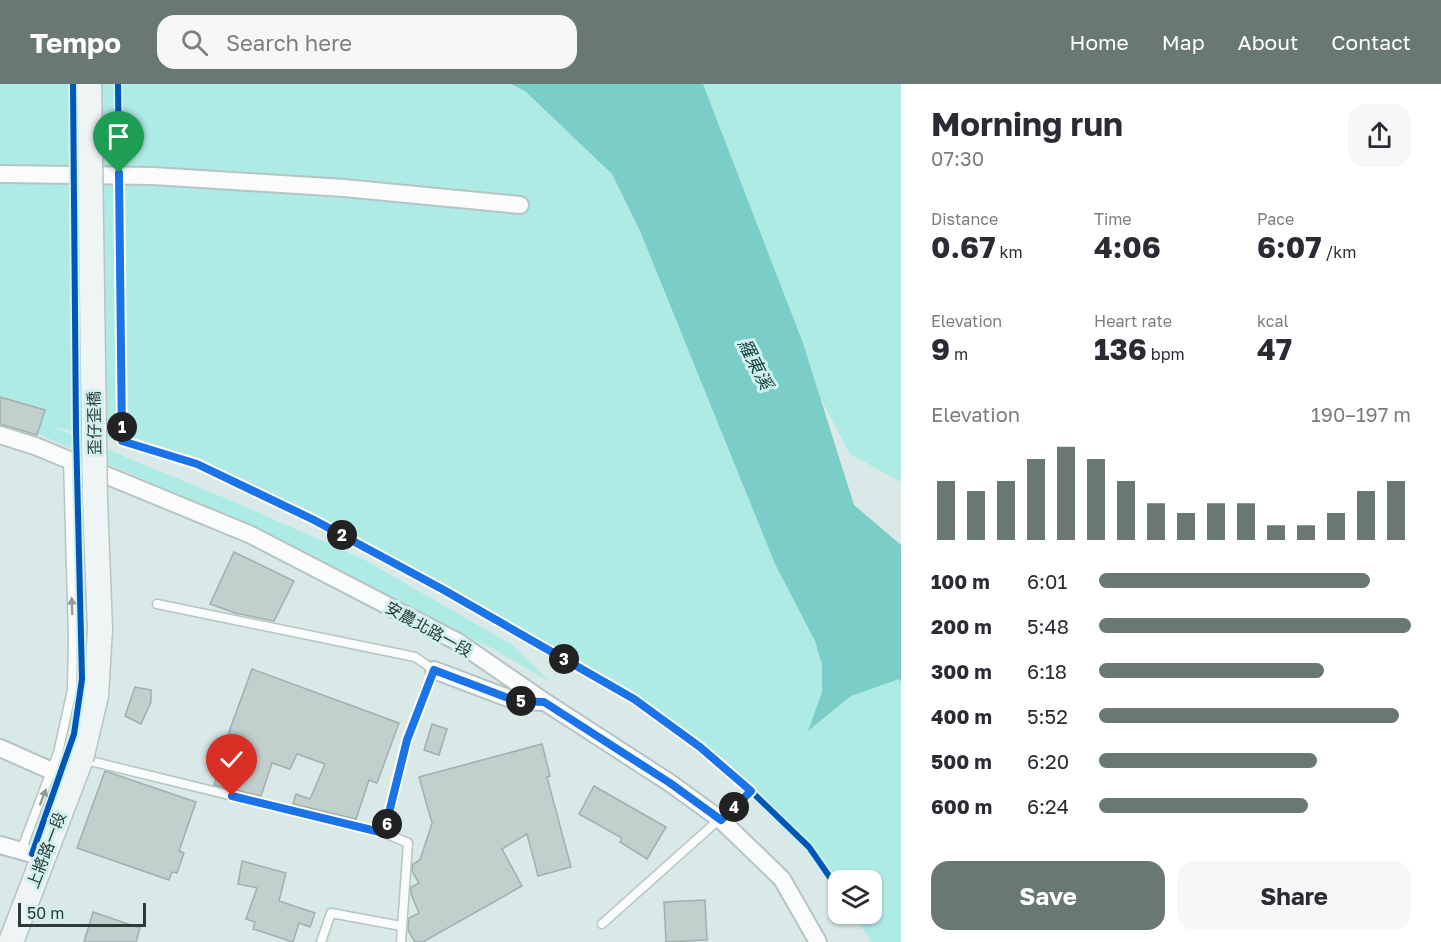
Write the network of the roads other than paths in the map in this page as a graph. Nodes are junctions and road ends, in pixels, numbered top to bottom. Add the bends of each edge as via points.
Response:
1 (89, 84) edge
2 (0, 174) edge
3 (520, 205) dead end
4 (0, 435) edge
5 (68, 459) junction
6 (157, 604) dead end
7 (434, 670) junction
8 (544, 702) junction
9 (0, 748) edge
10 (81, 759) junction
11 (52, 771) junction
12 (751, 791) dead end
13 (721, 820) junction
14 (384, 833) junction
15 (0, 845) edge
16 (32, 854) junction
17 (602, 924) dead end
18 (401, 926) junction
19 (12, 942) edge
20 (321, 942) edge
21 (400, 942) edge
22 (818, 942) edge

1 - 10 main road, 歪仔歪橋, bridge via 100,629 96,696
2 - 3 street via 153,176 344,188
4 - 5 street, 安農北路一段
5 - 8 street, 安農北路一段 via 249,534 458,642
11 -> 5 lane via 72,690
6 - 7 lane via 415,657
7 - 8 street via 516,701
7 - 14 lane via 407,740
8 - 13 street, 安農北路一段
9 - 11 street
10 - 14 lane
10 - 16 main road, 上將路一段
16 -> 11 lane
12 - 13 lane
13 - 17 lane
13 - 22 street, 安農北路一段 via 782,879
14 - 18 lane via 408,843
15 - 16 street
16 - 19 main road, 上將路一段
18 - 20 lane via 331,913
18 - 21 lane

